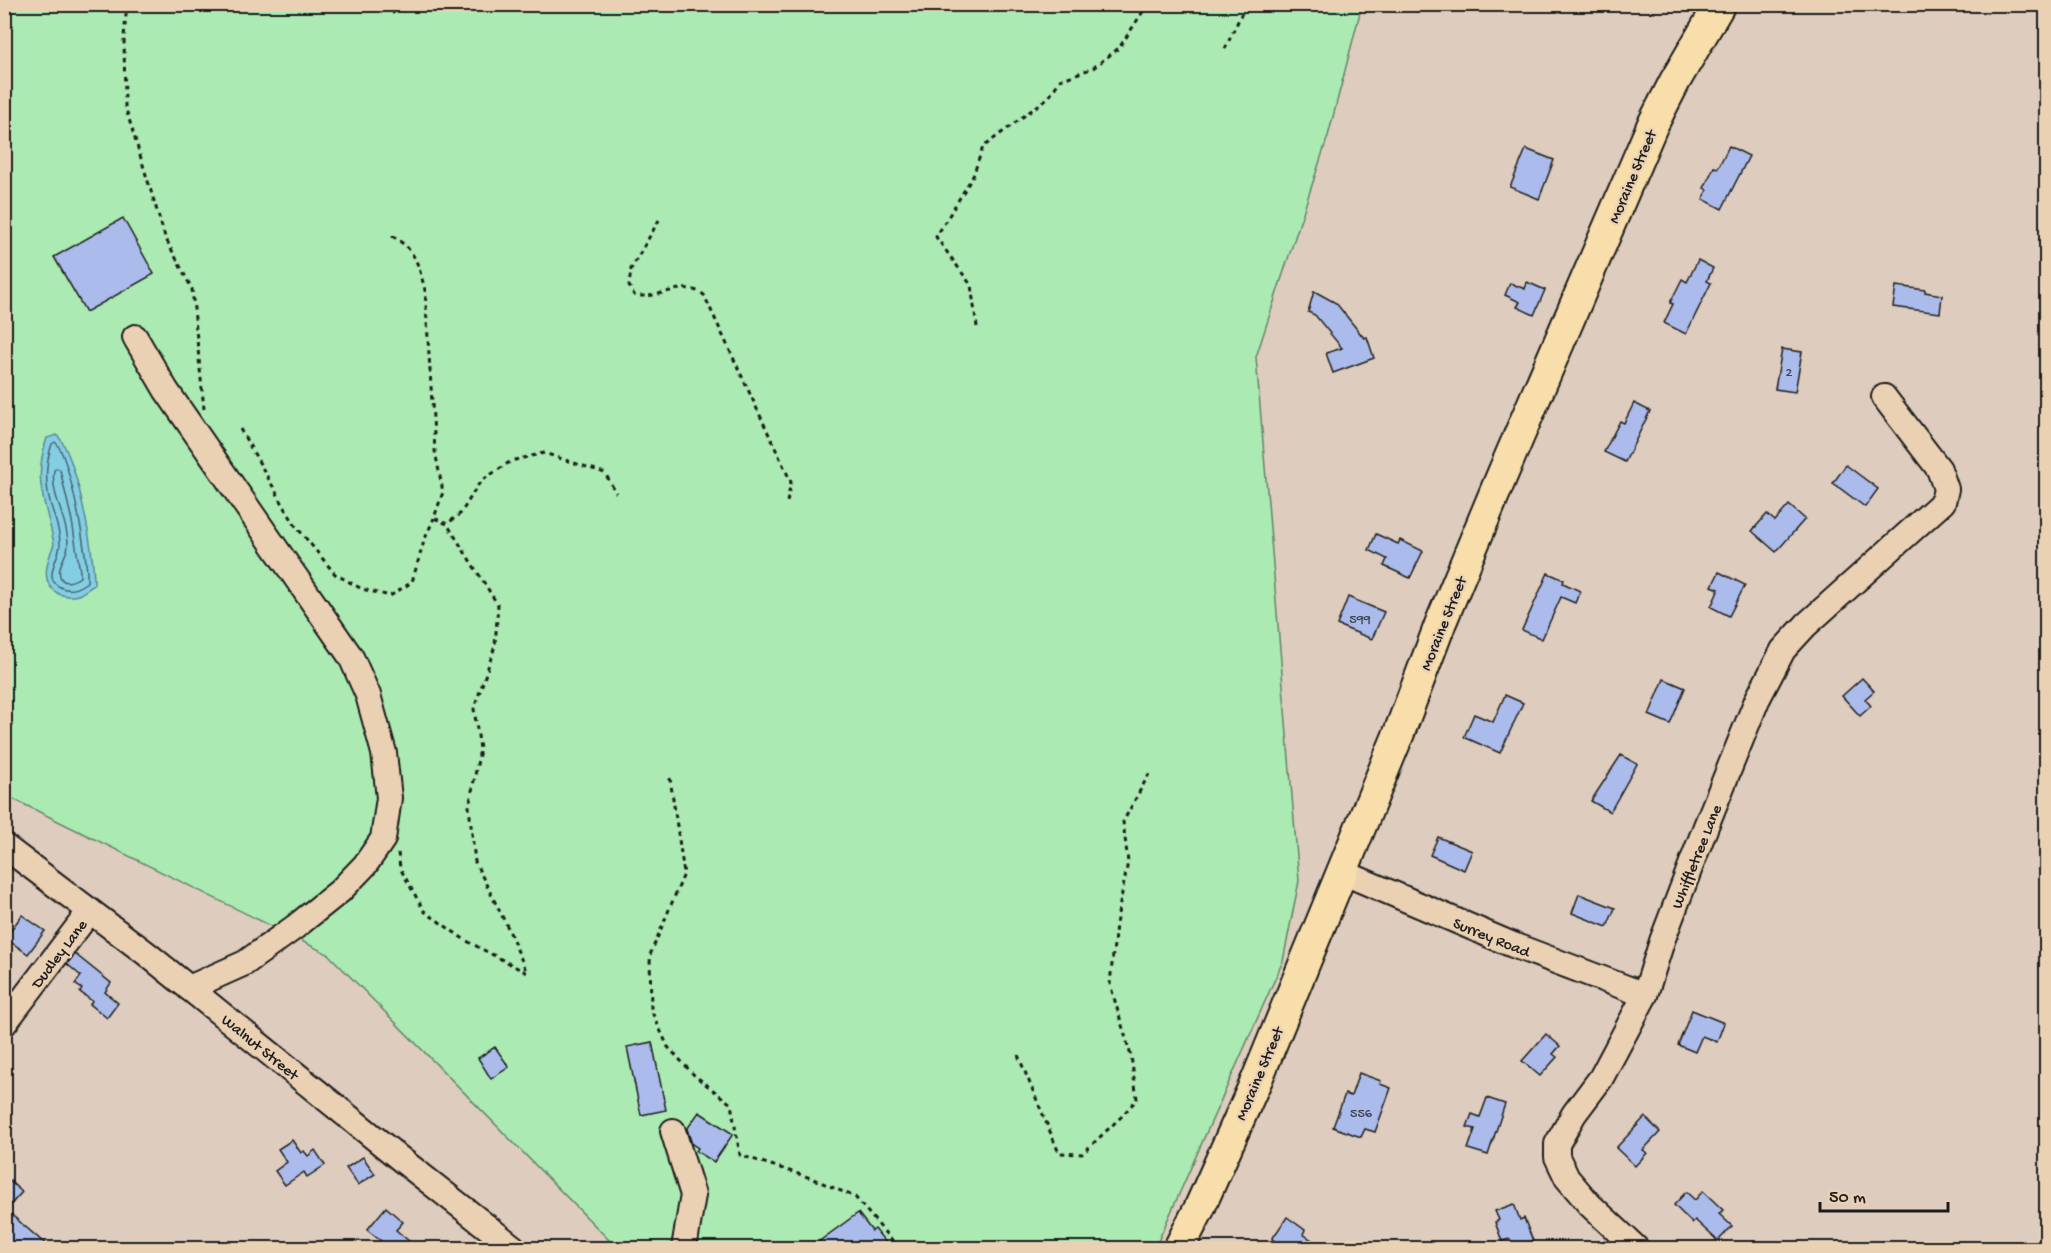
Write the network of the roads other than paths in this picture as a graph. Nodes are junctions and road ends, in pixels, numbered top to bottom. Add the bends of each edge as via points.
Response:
1 (1720, 4) edge
2 (135, 337) dead end
3 (1884, 397) dead end
4 (4, 846) edge
5 (1342, 872) junction
6 (90, 911) junction
7 (189, 988) junction
8 (1645, 995) junction
9 (4, 1024) edge
10 (673, 1131) dead end
11 (514, 1248) edge
12 (684, 1248) edge
13 (1179, 1248) edge
14 (1636, 1248) edge

1 - 5 main road, Moraine Street via 1652,126 1503,473
2 - 7 street via 166,390 351,657 368,695 384,753 389,798 384,840 340,891 245,963
3 - 8 street, Whiffletree Lane via 1939,469 1946,489 1943,502 1791,640 1779,657 1757,700 1706,826
4 - 6 street, Walnut Street
5 - 8 street, Surrey Road via 1513,945
5 - 13 main road, Moraine Street via 1257,1079
6 - 7 street, Walnut Street
6 - 9 street, Dudley Lane
7 - 11 street, Walnut Street
8 - 14 street, Whiffletree Lane via 1601,1078 1557,1144 1557,1157 1567,1178 1590,1206
10 - 12 street via 693,1195

